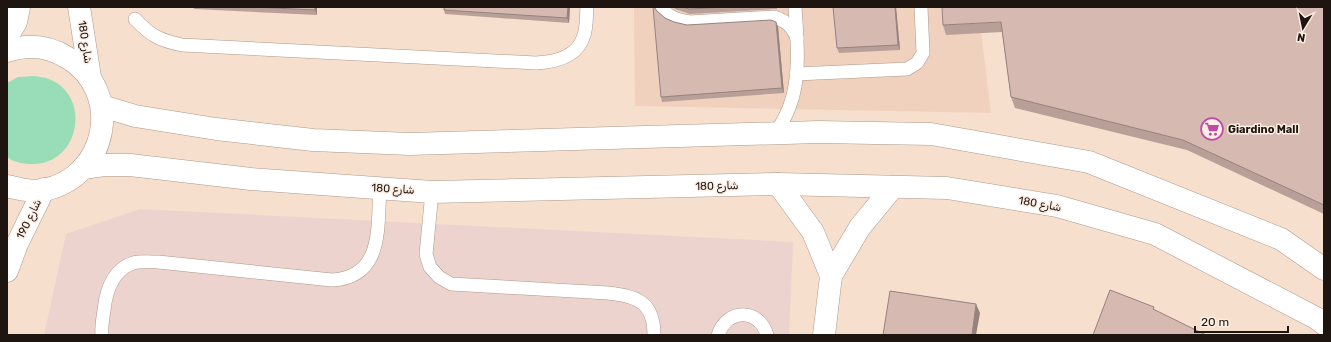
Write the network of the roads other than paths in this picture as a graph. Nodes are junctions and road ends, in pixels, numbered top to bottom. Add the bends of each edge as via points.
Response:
1 (19, 7) edge
2 (79, 7) edge
3 (587, 7) edge
4 (662, 7) edge
5 (795, 7) edge
6 (921, 7) edge
7 (135, 19) dead end
8 (7, 37) edge
9 (798, 38) junction
10 (7, 51) edge
11 (796, 74) junction
12 (90, 77) junction
13 (102, 106) junction
14 (776, 133) junction
15 (83, 168) junction
16 (778, 184) junction
17 (7, 186) edge
18 (893, 187) junction
19 (380, 189) junction
20 (44, 190) junction
21 (432, 192) junction
22 (1324, 269) edge
23 (7, 271) edge
24 (831, 276) junction
25 (1324, 324) edge
26 (102, 335) edge
27 (654, 335) edge
28 (718, 335) edge
29 (768, 335) edge
30 (824, 335) edge

1 - 8 street via 16,22
2 - 12 street, شارع 180
3 - 7 lane via 584,35 579,46 560,60 536,63 182,45 165,41 146,32
4 - 9 lane via 672,17 690,22 774,18 784,21 793,28
5 - 9 lane
6 - 11 lane via 923,53 917,63 907,69
9 - 11 lane
10 - 12 street via 20,47 40,47 60,52
11 - 14 lane via 795,91 790,106
12 - 13 street
13 - 14 street via 135,116 216,128 313,140 403,144
13 - 15 street via 102,128 96,150
14 - 22 street via 931,134 1089,162 1281,239
15 - 19 street, شارع 180 via 130,165
15 - 20 street via 65,182
16 - 18 street, شارع 180
16 - 21 street, شارع 180
16 - 24 street via 813,232
17 - 20 street via 24,190
18 - 24 street via 860,227
18 - 25 street, شارع 180 via 947,188 1057,206 1155,234
19 - 21 street, شارع 180
19 - 26 lane via 374,248 364,268 354,275 332,280 158,262 134,263 113,278 107,290
20 - 23 street, شارع 190 via 17,244
21 - 27 lane via 426,254 430,267 439,278 451,284 608,293 633,297 650,313
24 - 30 street
28 - 29 lane via 720,327 728,319 737,315 748,315 758,319

